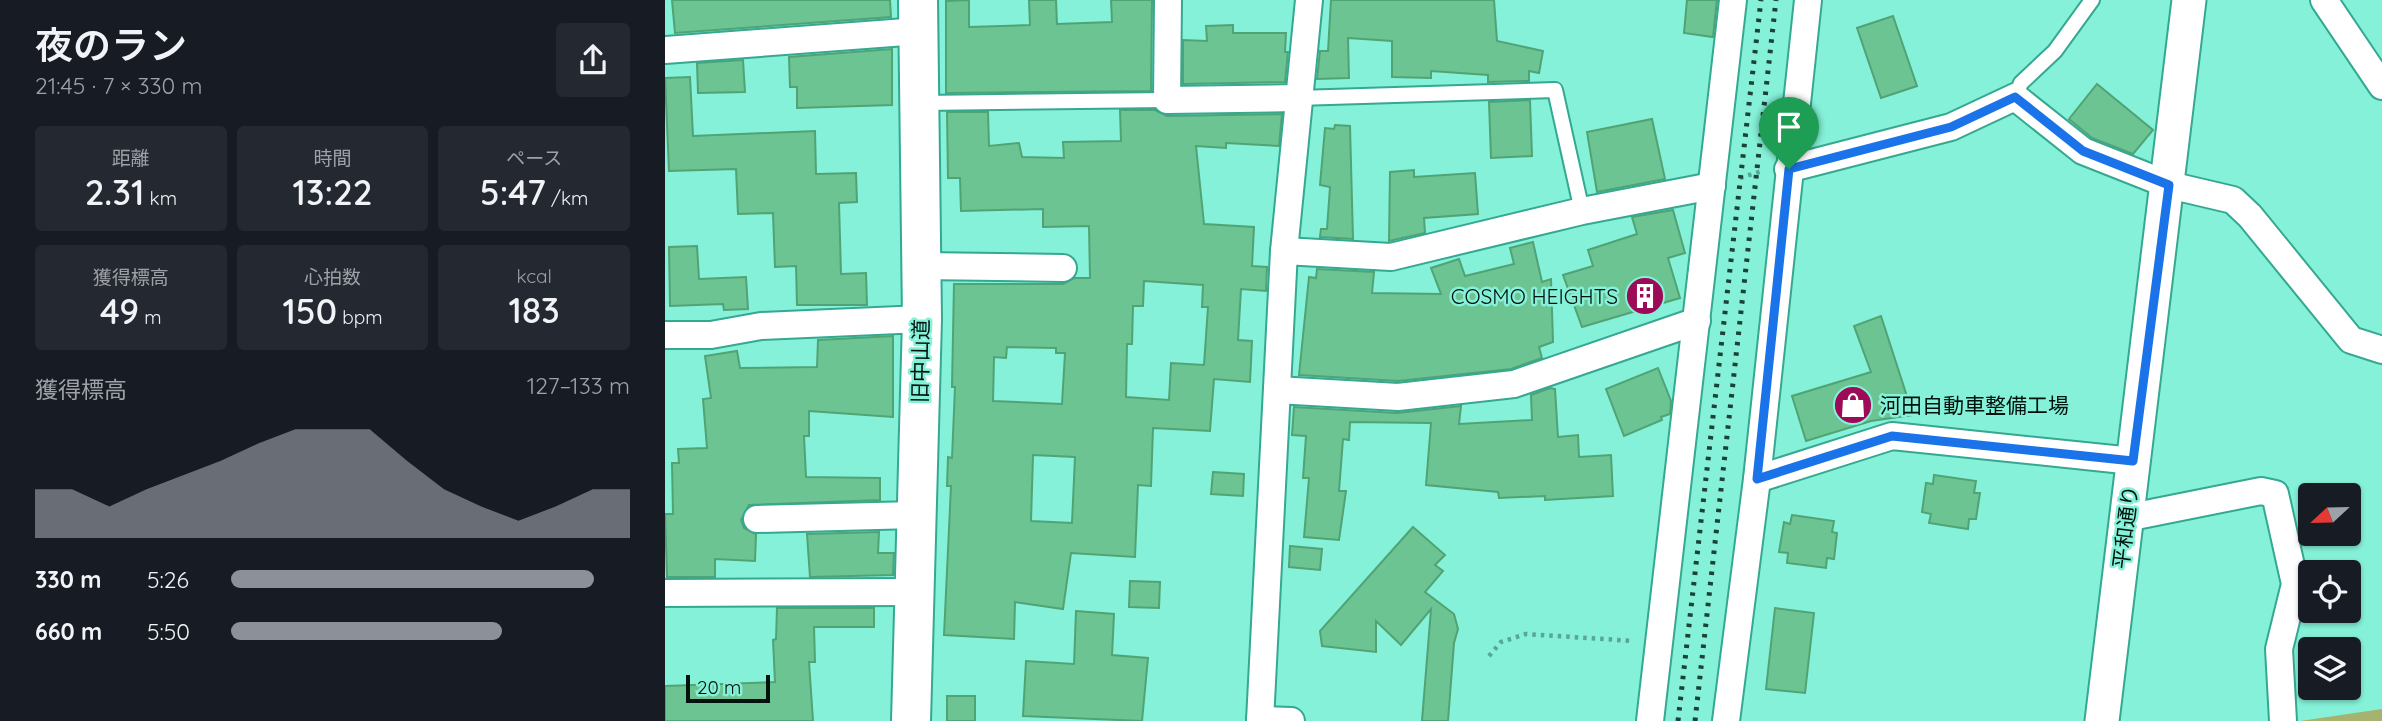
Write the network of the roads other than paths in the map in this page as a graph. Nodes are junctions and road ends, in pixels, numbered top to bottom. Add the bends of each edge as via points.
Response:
1 (1168, 0) edge
2 (1309, 0) edge
3 (1733, 0) edge
4 (1808, 0) edge
5 (2092, 0) edge
6 (2189, 0) edge
7 (2324, 0) edge
8 (919, 15) edge
9 (665, 50) edge
10 (2382, 86) edge
11 (1297, 97) junction
12 (2015, 97) junction
13 (1167, 100) junction
14 (920, 103) junction
15 (1789, 166) junction
16 (2169, 185) junction
17 (1712, 186) junction
18 (1582, 211) junction
19 (1285, 251) junction
20 (921, 266) junction
21 (1063, 268) dead end
22 (922, 319) junction
23 (1697, 321) junction
24 (665, 335) edge
25 (2382, 350) edge
26 (1277, 390) junction
27 (2133, 461) junction
28 (1757, 479) junction
29 (916, 515) junction
30 (2126, 518) junction
31 (757, 519) dead end
32 (914, 592) junction
33 (665, 593) edge
34 (1260, 720) edge
35 (911, 721) edge
36 (1291, 721) edge
37 (1650, 721) edge
38 (1726, 721) edge
39 (2102, 721) edge
40 (2283, 721) edge

1 - 13 street
2 - 11 street
3 - 17 street
4 - 15 street
5 - 12 lane via 2055,51 2021,83
6 - 16 street, 平和通り
7 - 10 street
8 - 9 street
8 - 14 main road, 旧中山道
11 - 13 street
11 - 18 lane via 1555,90
11 - 19 street
12 - 15 street via 1951,127
12 - 16 street via 2083,151
13 - 14 lane
14 - 20 main road, 旧中山道
15 - 28 street
16 - 25 street via 2233,200 2351,340
16 - 27 street, 平和通り
17 - 18 street
17 - 23 street
18 - 19 street via 1391,257
19 - 26 street
20 - 21 street
20 - 22 main road, 旧中山道
22 - 24 street
22 - 29 main road, 旧中山道
23 - 26 street via 1514,384 1398,397
23 - 37 street
26 - 34 street
27 - 28 street via 1892,436
27 - 30 street, 平和通り
28 - 38 street
29 - 31 street
29 - 32 main road, 旧中山道
30 - 39 street, 平和通り
30 - 40 street via 2261,491 2275,494 2295,584 2279,649
32 - 33 street
32 - 35 main road, 旧中山道
34 - 36 street

